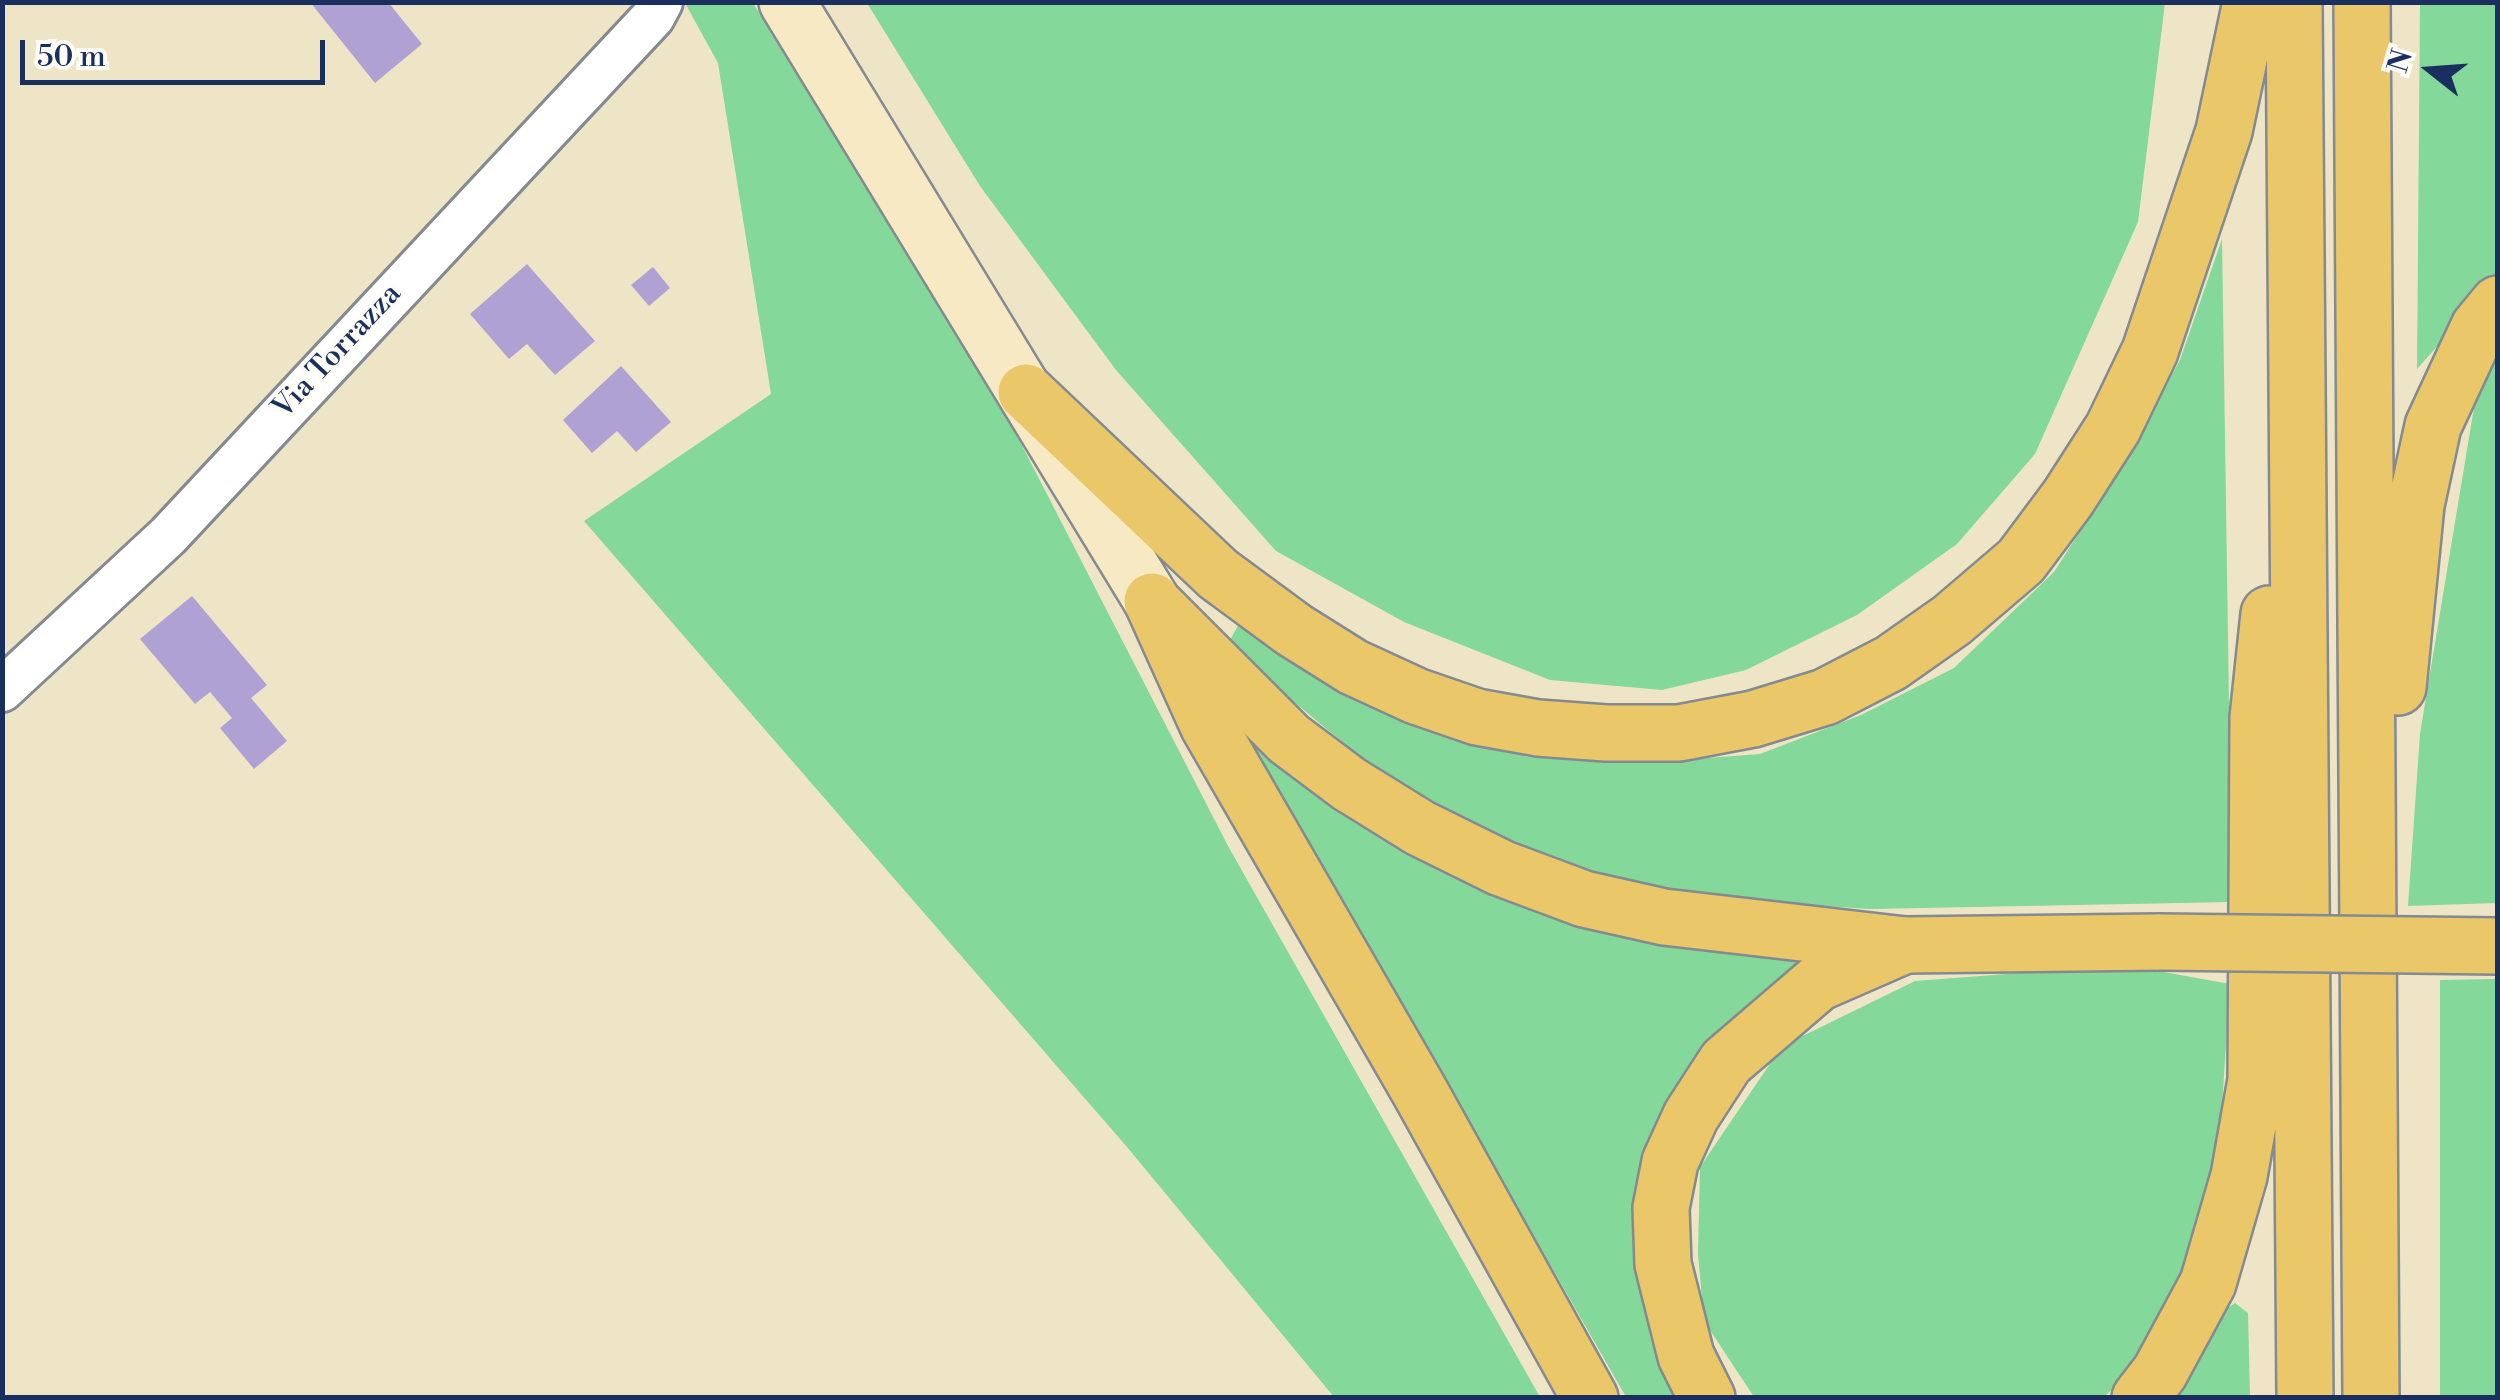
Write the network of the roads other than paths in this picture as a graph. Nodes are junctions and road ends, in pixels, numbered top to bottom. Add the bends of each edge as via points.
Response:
1 (661, 2) edge
2 (787, 2) edge
3 (2250, 2) edge
4 (2294, 2) edge
5 (2362, 2) edge
6 (2498, 304) edge
7 (2297, 332) junction
8 (1026, 392) junction
9 (1152, 601) junction
10 (2, 690) edge
11 (1905, 946) junction
12 (2498, 946) edge
13 (2371, 1254) junction
14 (1590, 1398) edge
15 (1707, 1398) edge
16 (2140, 1398) edge
17 (2305, 1398) edge
18 (2372, 1398) edge

1 - 10 street, Via Torrazza via 654,17 168,536
2 - 8 main road
3 - 8 main road via 2224,131 2150,351 2113,428 2021,561 1891,663 1824,697 1679,733 1606,733 1477,718 1416,696 1353,667 1218,574
4 - 7 main road
5 - 13 main road
6 - 13 main road via 2480,326 2432,426 2416,505 2398,676
7 - 16 main road via 2258,718 2256,1080 2239,1176 2208,1283
7 - 17 main road
8 - 9 main road
9 - 11 main road via 1290,739 1334,773 1420,828 1501,868 1584,899 1664,916
9 - 14 main road via 1208,725
11 - 12 main road, bridge
11 - 15 main road via 1818,983 1726,1062 1670,1162 1662,1208 1664,1264 1686,1356
13 - 18 main road

